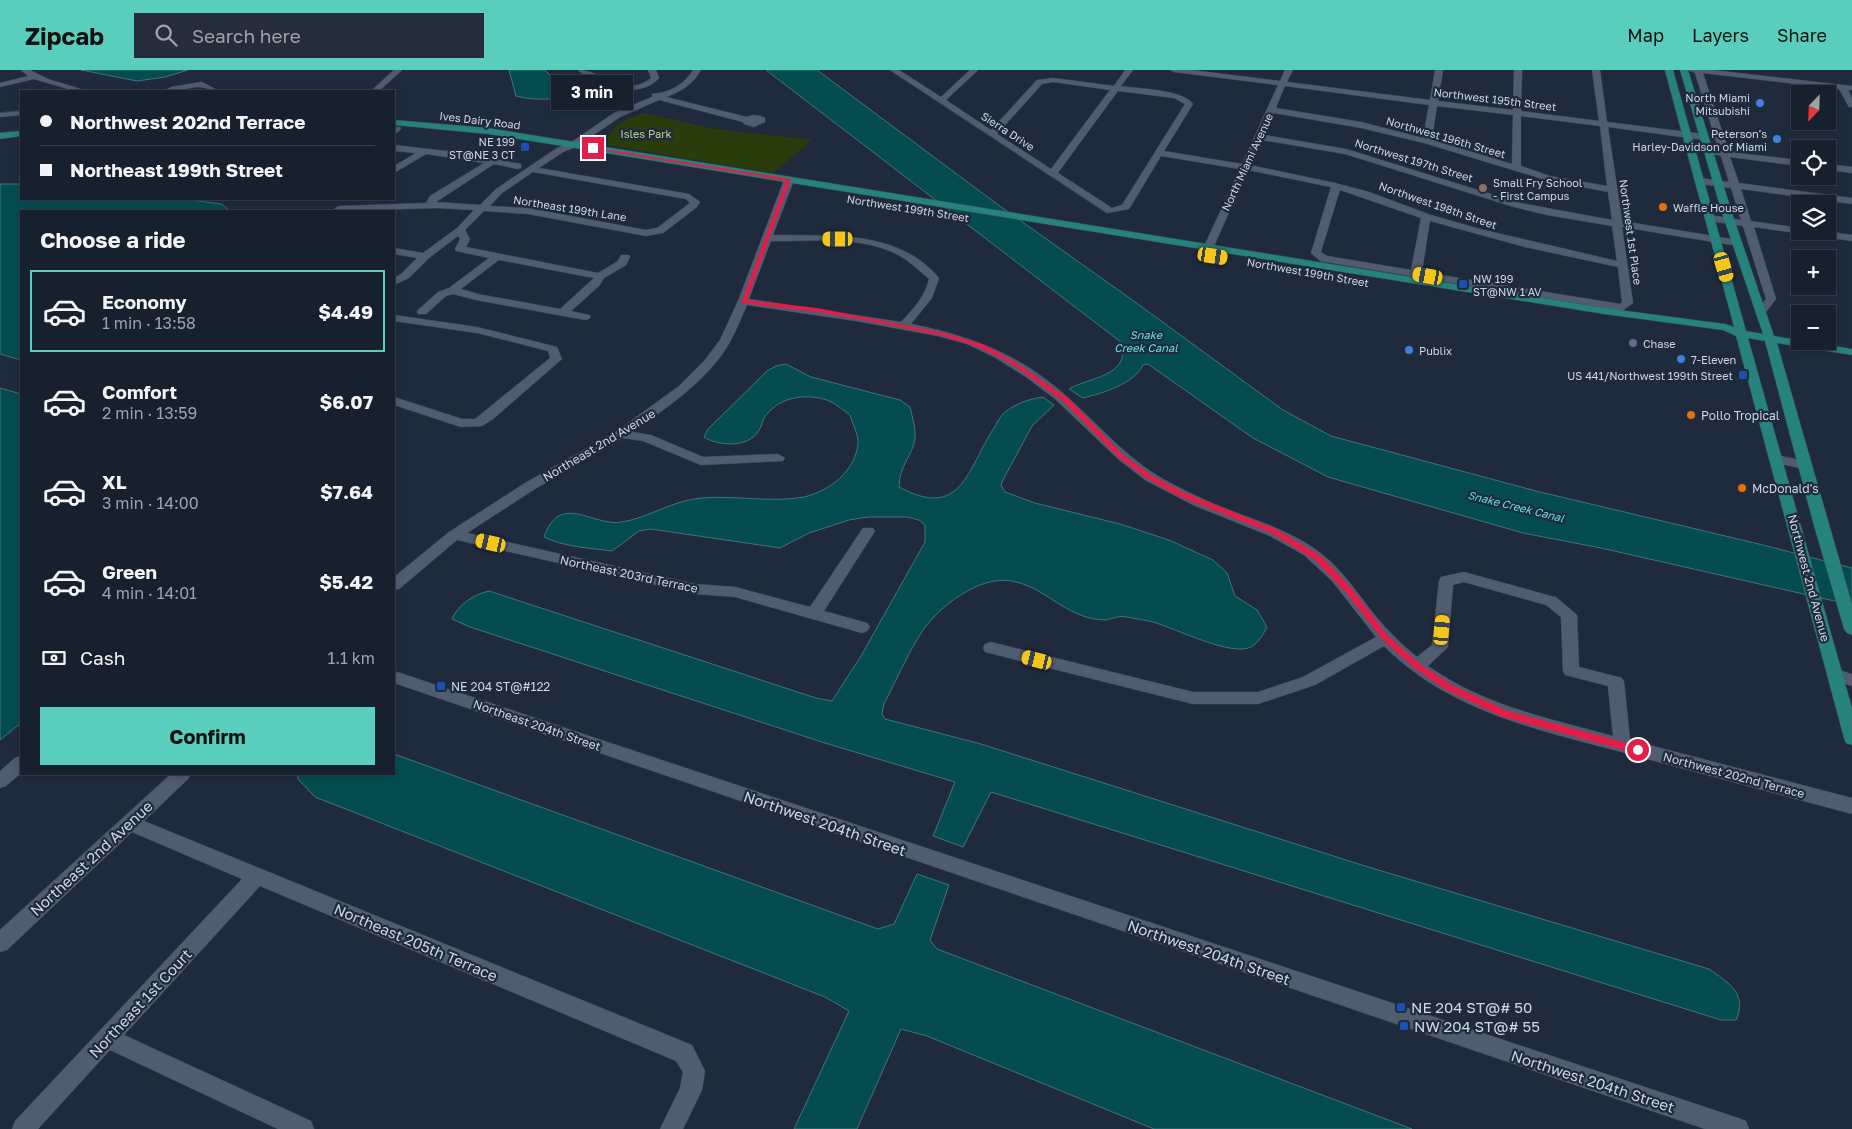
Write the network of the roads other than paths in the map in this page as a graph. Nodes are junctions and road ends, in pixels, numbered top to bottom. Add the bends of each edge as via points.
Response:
1 (25, 70) edge
2 (398, 70) edge
3 (582, 70) edge
4 (652, 70) edge
5 (689, 70) edge
6 (697, 70) edge
7 (974, 70) edge
8 (1130, 70) edge
9 (1174, 70) edge
10 (1289, 70) edge
11 (1439, 70) edge
12 (1518, 70) edge
13 (1592, 70) edge
14 (1596, 70) edge
15 (1669, 70) edge
16 (1684, 70) edge
17 (1692, 70) edge
18 (896, 71) edge
19 (1698, 71) edge
20 (33, 77) junction
21 (1283, 84) junction
22 (0, 85) edge
23 (1842, 87) junction
24 (1116, 88) junction
25 (1852, 88) edge
26 (79, 90) edge
27 (171, 90) dead end
28 (214, 90) edge
29 (376, 90) edge
30 (656, 96) junction
31 (942, 100) junction
32 (1434, 102) junction
33 (1852, 105) edge
34 (1271, 110) junction
35 (20, 113) edge
36 (1518, 113) junction
37 (0, 114) edge
38 (747, 120) dead end
39 (1605, 124) junction
40 (395, 128) edge
41 (20, 129) edge
42 (0, 131) edge
43 (20, 134) edge
44 (992, 134) junction
45 (1687, 134) junction
46 (0, 136) edge
47 (1259, 137) junction
48 (1704, 137) junction
49 (1427, 141) junction
50 (573, 145) junction
51 (561, 147) junction
52 (395, 148) edge
53 (424, 152) junction
54 (1709, 152) junction
55 (1158, 153) junction
56 (1726, 154) junction
57 (492, 162) junction
58 (1791, 162) edge
59 (518, 166) dead end
60 (1245, 167) junction
61 (531, 168) junction
62 (1836, 168) edge
63 (395, 169) edge
64 (1516, 169) junction
65 (1852, 170) edge
66 (1052, 174) junction
67 (1700, 180) junction
68 (1718, 182) junction
69 (787, 184) junction
70 (1736, 185) junction
71 (1336, 186) junction
72 (1613, 190) junction
73 (1852, 201) edge
74 (430, 206) junction
75 (479, 209) junction
76 (337, 210) edge
77 (1426, 216) junction
78 (1710, 218) junction
79 (1730, 221) junction
80 (1748, 224) junction
81 (1618, 225) junction
82 (460, 230) junction
83 (1791, 230) edge
84 (1836, 236) edge
85 (767, 238) junction
86 (1852, 238) edge
87 (1716, 240) junction
88 (1738, 243) junction
89 (395, 250) edge
90 (1207, 251) junction
91 (425, 256) junction
92 (497, 256) junction
93 (625, 257) dead end
94 (1624, 265) junction
95 (1416, 274) junction
96 (600, 276) junction
97 (395, 281) edge
98 (453, 290) junction
99 (743, 301) junction
100 (1761, 311) junction
101 (422, 312) dead end
102 (563, 312) junction
103 (585, 317) dead end
104 (399, 319) edge
105 (903, 326) junction
106 (1742, 334) junction
107 (1770, 338) junction
108 (1852, 352) edge
109 (395, 401) edge
110 (621, 434) junction
111 (778, 458) dead end
112 (1776, 459) junction
113 (1805, 465) junction
114 (868, 531) dead end
115 (454, 535) junction
116 (395, 584) edge
117 (814, 614) junction
118 (862, 627) dead end
119 (1852, 629) edge
120 (1386, 638) junction
121 (991, 648) dead end
122 (1417, 666) junction
123 (1835, 675) junction
124 (395, 677) edge
125 (1852, 680) edge
126 (1852, 738) edge
127 (1622, 746) junction
128 (20, 764) edge
129 (680, 774) joint
130 (181, 775) edge
131 (0, 781) edge
132 (1852, 806) edge
133 (129, 823) junction
134 (257, 876) junction
135 (0, 943) edge
136 (108, 1038) junction
137 (23, 1129) edge
138 (303, 1129) edge
139 (670, 1129) edge
140 (1738, 1129) edge

1 - 20 street
2 - 29 street
3 - 4 street via 615,86 653,81
5 - 30 street via 684,79
6 - 30 street via 686,84
7 - 31 street
8 - 24 street
9 - 21 street, Northwest 195th Street
10 - 21 street, North Miami Avenue
11 - 32 street
12 - 36 street
13 - 14 street
14 - 39 street, Northwest 1st Place
15 - 45 main road, Northwest 2nd Avenue
16 - 48 main road, Northwest 2nd Avenue
17 - 19 street
18 - 31 street, Sierra Drive
19 - 23 street
19 - 56 street
20 - 22 street
20 - 26 street
21 - 32 street, Northwest 195th Street
21 - 34 street, North Miami Avenue
23 - 25 street
23 - 33 street
24 - 44 street via 1053,80 1040,82
24 - 55 street via 1176,96 1189,104
24 - 66 street
27 - 28 street via 202,84
30 - 38 street
30 - 50 street
30 - 51 street via 608,113
31 - 44 street, Sierra Drive
32 - 36 street, Northwest 195th Street
32 - 49 street
34 - 47 street, North Miami Avenue
34 - 49 street, Northwest 196th Street via 1361,125
35 - 37 street
36 - 39 street, Northwest 195th Street
36 - 64 street
39 - 45 street, Northwest 195th Street
39 - 72 street, Northwest 1st Place
40 - 51 main road, Ives Dairy Road
41 - 42 main road
43 - 46 main road
44 - 66 street, Sierra Drive
45 - 48 street, Northwest 195th Street
45 - 67 main road, Northwest 2nd Avenue
47 - 60 street, North Miami Avenue
47 - 81 street, Northwest 197th Street via 1346,152 1517,205
48 - 54 main road, Northwest 2nd Avenue
49 - 64 street, Northwest 196th Street
50 - 51 street
50 - 69 main road
51 - 61 street
51 - 69 main road, Ives Dairy Road
52 - 53 street
53 - 57 street
53 - 63 street
54 - 56 street
54 - 68 main road, Northwest 2nd Avenue
55 - 60 street, Northwest 198th Street
55 - 66 street, Sierra Drive via 1126,207 1110,211
56 - 58 street
56 - 70 street
57 - 59 street
57 - 74 street via 433,198
60 - 71 street, Northwest 198th Street
60 - 90 street, North Miami Avenue
61 - 75 street
61 - 75 street, Northeast 199th Lane via 690,197 694,205 660,231 646,233 528,211
62 - 65 street
64 - 72 street, Northwest 196th Street
67 - 68 street
67 - 78 main road, Northwest 2nd Avenue
68 - 70 street
68 - 79 main road, Northwest 2nd Avenue
69 - 85 street, Northeast 2nd Avenue
69 - 90 main road, Northwest 199th Street via 1028,218
69 - 90 main road, Northwest 199th Street via 1042,229
70 - 73 street
70 - 80 street
71 - 77 street, Northwest 198th Street
71 - 95 street via 1316,253 1324,259
72 - 81 street, Northwest 1st Place
74 - 75 street, Northeast 199th Lane
74 - 76 street, Northeast 199th Lane
75 - 82 street
77 - 94 street, Northwest 198th Street via 1545,250
77 - 95 street
78 - 79 street
78 - 87 main road, Northwest 2nd Avenue
79 - 80 street
79 - 88 main road, Northwest 2nd Avenue
80 - 83 street
80 - 100 street via 1771,299
81 - 87 street, Northwest 197th Street
81 - 94 street, Northwest 1st Place
82 - 91 street
82 - 92 street via 465,239 460,249
84 - 86 street
85 - 99 street, Northeast 2nd Avenue
85 - 105 street via 866,242 907,256 934,278 933,288 925,301
87 - 88 street, Northwest 197th Street
87 - 106 main road, Northwest 2nd Avenue
88 - 100 main road, Northwest 2nd Avenue
89 - 91 street
90 - 106 main road, Northwest 199th Street via 1604,312 1725,327
91 - 97 street
92 - 96 street
92 - 98 street
93 - 96 street via 622,263
94 - 95 street, Northwest 1st Place via 1628,303 1622,308
96 - 102 street
98 - 101 street via 442,294
98 - 102 street
99 - 105 street, Northwest 202nd Terrace via 817,310
99 - 110 street, Northeast 2nd Avenue via 725,341 708,363 683,389
100 - 107 main road, Northwest 2nd Avenue
102 - 103 street
104 - 109 street via 477,330 553,349 556,359 478,423 461,423
105 - 120 street, Northwest 202nd Terrace via 944,334 980,346 1012,362 1073,407 1121,457 1149,477 1180,494 1274,531 1318,558
106 - 107 main road, Northwest 199th Street
106 - 112 main road, Northwest 2nd Avenue
107 - 108 main road, Northwest 199th Street
107 - 113 main road, Northwest 2nd Avenue
110 - 111 street via 646,438 701,461
110 - 115 street, Northeast 2nd Avenue via 530,486
112 - 113 street
112 - 123 main road, Northwest 2nd Avenue
113 - 119 main road, Northwest 2nd Avenue
114 - 117 street
115 - 116 street, Northeast 2nd Avenue
115 - 117 street, Northeast 203rd Terrace via 695,590 735,592
117 - 118 street, Northeast 203rd Terrace
120 - 121 street via 1309,681 1258,698 1192,698
120 - 122 street, Northwest 202nd Terrace
122 - 127 street, Northwest 202nd Terrace via 1449,688 1506,714
122 - 127 street via 1440,646 1446,581 1464,577 1551,601 1569,615 1571,671 1616,682
123 - 125 street
123 - 126 main road, Northwest 2nd Avenue
124 - 129 street, Northeast 204th Street
127 - 132 street, Northwest 202nd Terrace
128 - 131 street
129 - 140 street, Northwest 204th Street
130 - 133 street, Northeast 2nd Avenue
133 - 134 street, Northeast 205th Terrace
133 - 135 street, Northeast 2nd Avenue
134 - 136 street, Northeast 1st Court
134 - 139 street, Northeast 205th Terrace via 684,1053 694,1071 691,1090
136 - 137 street, Northeast 1st Court
136 - 138 street

